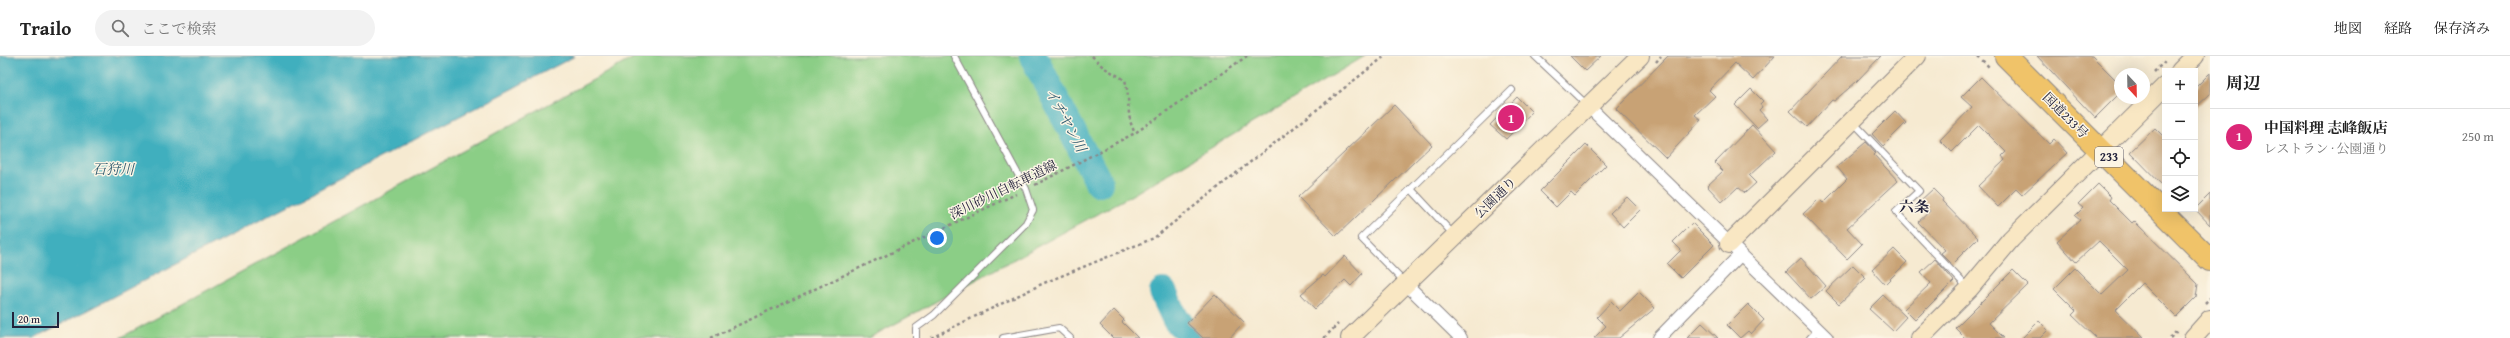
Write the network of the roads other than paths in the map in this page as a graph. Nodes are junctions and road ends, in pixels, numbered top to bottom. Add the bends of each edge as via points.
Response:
1 (954, 56) edge
2 (1535, 56) edge
3 (1640, 56) edge
4 (1917, 56) edge
5 (2006, 56) edge
6 (2195, 56) edge
7 (2183, 68) edge
8 (2162, 89) edge
9 (1512, 90) dead end
10 (1588, 106) junction
11 (1852, 122) junction
12 (2101, 149) junction
13 (1411, 189) junction
14 (1455, 236) junction
15 (1735, 249) junction
16 (2210, 260) edge
17 (1406, 284) junction
18 (1968, 289) junction
19 (2210, 319) edge
20 (1818, 335) edge
21 (916, 338) edge
22 (1003, 338) edge
23 (1070, 338) edge
24 (1350, 338) edge
25 (1461, 338) edge
26 (1660, 338) edge
27 (1920, 338) edge
28 (2193, 338) edge

1 - 21 lane via 1026,190 1033,210 1026,223 934,315 916,328
2 - 10 lane
3 - 10 street, 公園通り
4 - 11 street
5 - 12 highway, 国道233号 / 233
6 - 7 street
8 - 12 street
9 - 13 lane
10 - 14 street, 公園通り
10 - 15 street
11 - 15 street
11 - 18 lane via 1919,191 1896,212
12 - 16 highway, 国道233号 / 233
12 - 18 street via 2010,239
13 - 14 lane
13 - 17 lane via 1361,238
14 - 17 street, 公園通り
15 - 20 street
15 - 26 street
17 - 24 street, 公園通り
17 - 25 street
18 - 27 street
19 - 28 street
22 - 23 lane via 1059,328

